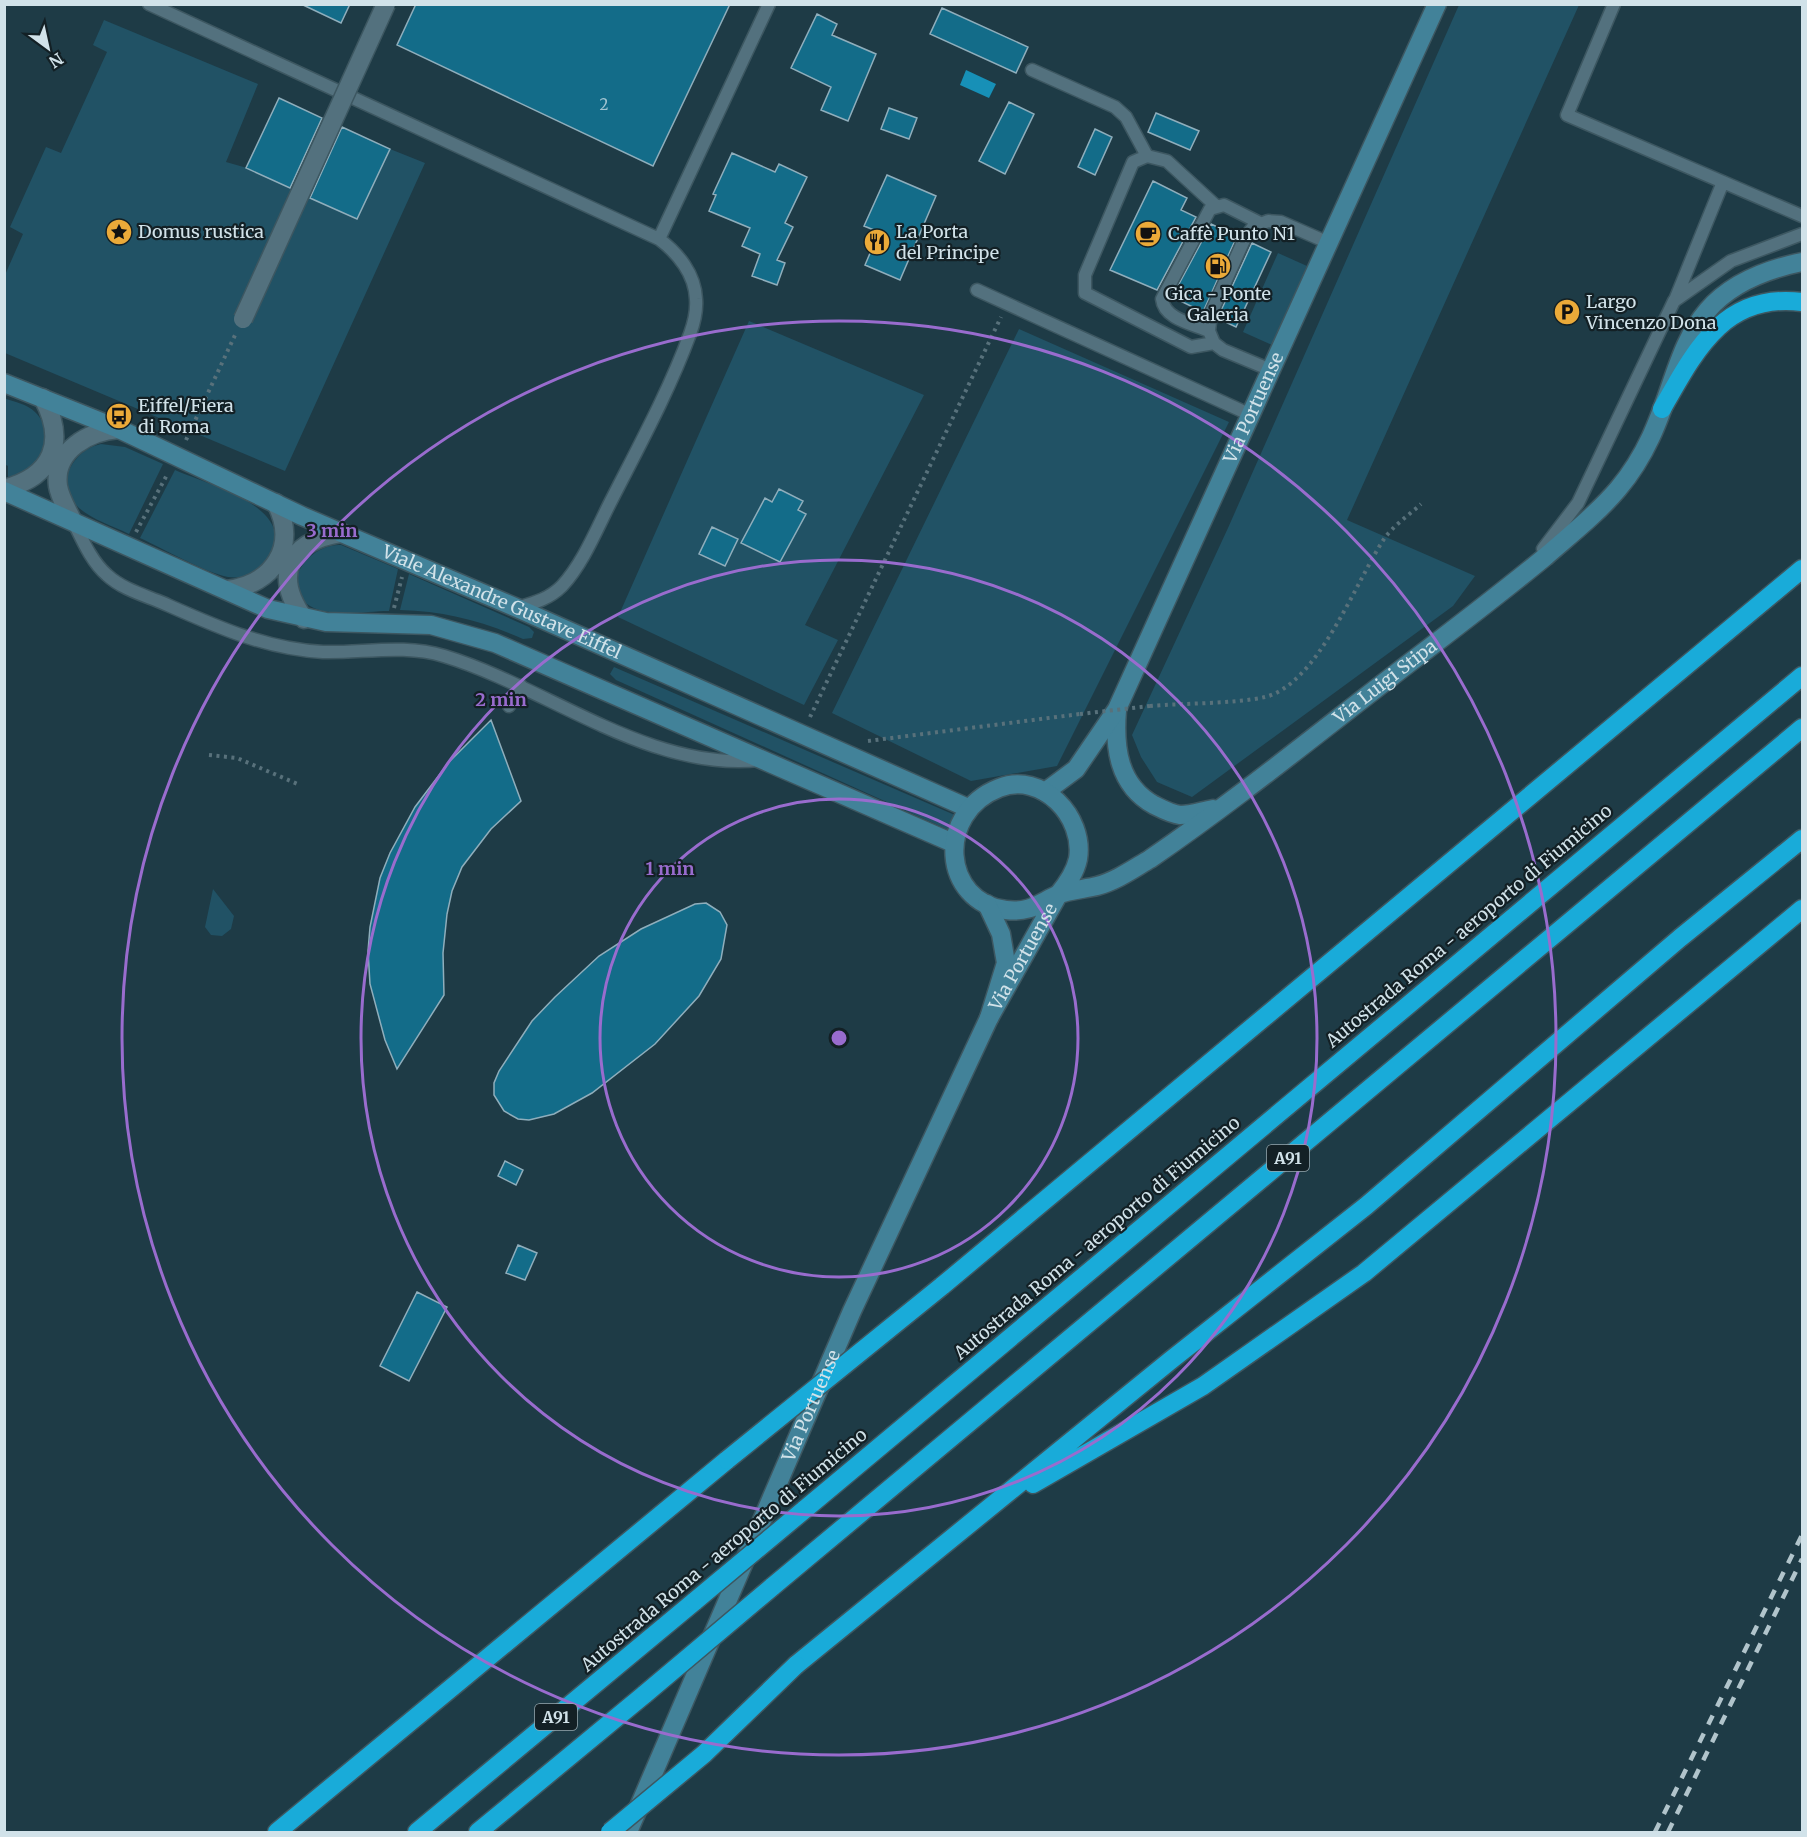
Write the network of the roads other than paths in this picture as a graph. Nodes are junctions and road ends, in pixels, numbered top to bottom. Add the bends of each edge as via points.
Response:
1 (149, 4) edge
2 (386, 4) edge
3 (769, 4) edge
4 (1437, 4) edge
5 (1614, 4) edge
6 (1032, 70) dead end
7 (1147, 156) junction
8 (1724, 182) junction
9 (1216, 206) junction
10 (1803, 216) edge
11 (1260, 223) junction
12 (1803, 234) edge
13 (659, 238) junction
14 (1329, 243) junction
15 (1803, 262) edge
16 (977, 290) dead end
17 (1674, 301) junction
18 (1803, 302) edge
19 (243, 319) road end
20 (1209, 331) junction
21 (1214, 343) junction
22 (1271, 370) junction
23 (4, 383) edge
24 (43, 398) junction
25 (1662, 409) junction
26 (1251, 415) junction
27 (119, 429) junction
28 (4, 490) edge
29 (276, 503) junction
30 (72, 520) junction
31 (340, 533) junction
32 (1803, 569) edge
33 (227, 590) junction
34 (1503, 592) junction
35 (518, 608) junction
36 (304, 619) junction
37 (1803, 676) edge
38 (521, 686) junction
39 (509, 706) dead end
40 (1117, 709) junction
41 (1803, 728) edge
42 (763, 760) junction
43 (1045, 792) junction
44 (1219, 807) junction
45 (968, 808) junction
46 (1803, 839) edge
47 (953, 843) junction
48 (1058, 895) junction
49 (987, 903) junction
50 (1803, 909) edge
51 (989, 1018) junction
52 (987, 1510) junction
53 (414, 1719) junction
54 (265, 1833) edge
55 (277, 1833) edge
56 (417, 1833) edge
57 (478, 1833) edge
58 (610, 1833) edge
59 (628, 1833) edge

1 - 13 lane
2 - 19 street, bridge
3 - 13 lane
4 - 14 main road, Via Portuense
5 - 8 lane via 1567,115
6 - 7 lane via 1115,108 1126,117
7 - 9 lane via 1167,161
7 - 21 lane via 1133,162 1085,275 1085,293 1191,346
8 - 10 lane
8 - 17 lane
9 - 11 lane via 1224,205
9 - 20 lane via 1210,209 1162,299 1168,314
11 - 14 lane via 1281,222
11 - 20 lane via 1244,240 1211,313
12 - 17 lane via 1731,261
13 - 35 lane via 675,252 694,286 696,308 691,333 640,445 578,564 549,597
14 - 22 main road, Via Portuense
15 - 25 main road, Via Luigi Stipa via 1742,281 1708,307 1687,340
16 - 26 lane
17 - 34 lane via 1573,512
18 - 25 highway via 1767,303 1725,320 1696,349
20 - 21 lane
21 - 22 lane
22 - 26 main road, Via Portuense
23 - 24 main road, Viale Alexandre Gustave Eiffel
24 - 27 main road, Viale Alexandre Gustave Eiffel
24 - 28 street via 55,432 53,452 34,476
25 - 34 main road, Via Luigi Stipa via 1644,451 1617,490
26 - 40 main road, Via Portuense
27 - 29 main road, Viale Alexandre Gustave Eiffel
27 - 30 street via 89,436 64,457 58,486
28 - 30 main road
29 - 31 main road, Viale Alexandre Gustave Eiffel
29 - 33 street via 285,529 279,559 254,583
30 - 33 main road
30 - 38 lane via 94,560 114,580 249,639 311,651 423,651
31 - 35 main road, Viale Alexandre Gustave Eiffel
31 - 36 street via 312,541 291,562 287,585
32 - 53 highway, bridge via 942,1286
33 - 36 main road
34 - 44 main road, Via Luigi Stipa
35 - 45 main road, Viale Alexandre Gustave Eiffel
36 - 42 main road via 424,625 477,637
37 - 56 highway, Autostrada Roma - aeroporto di Fiumicino / A91, bridge
38 - 39 lane
38 - 42 lane via 667,750 720,761
40 - 43 main road, Via Portuense via 1076,769
40 - 44 main road via 1118,756 1129,783 1141,796 1178,815
41 - 57 highway, A91, bridge
42 - 47 main road
43 - 45 main road, Via Portuense via 1025,786 1004,786 984,794
43 - 48 main road, Via Portuense via 1062,804 1073,820 1079,840 1078,860 1071,879
44 - 48 main road, Via Luigi Stipa via 1123,875 1098,886
45 - 47 main road, Via Portuense
46 - 52 highway via 1680,938 1366,1206
47 - 49 main road, Via Portuense via 954,861 961,878 972,893
48 - 49 main road, Via Portuense via 1024,910 1005,910
48 - 51 main road, Via Portuense
49 - 51 main road, Via Portuense via 1001,934 1006,963
50 - 52 highway via 1364,1273 1203,1386
51 - 59 main road, Via Portuense via 852,1311
52 - 58 highway, bridge via 796,1665 704,1754
53 - 54 highway
53 - 55 highway

